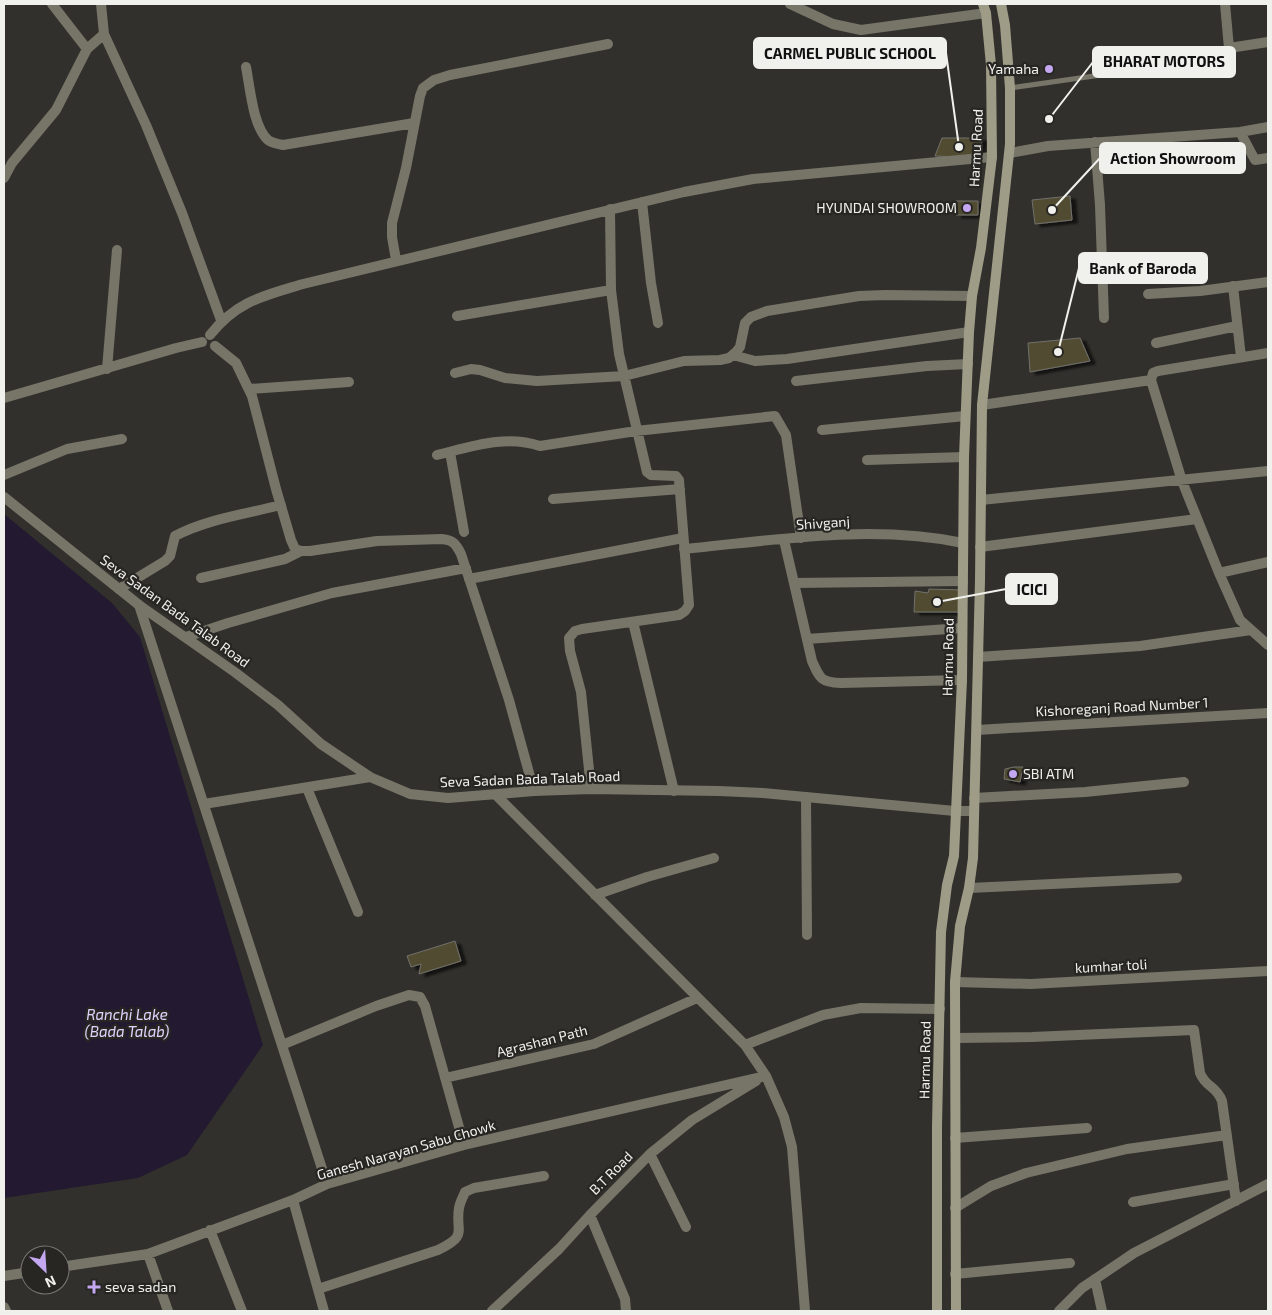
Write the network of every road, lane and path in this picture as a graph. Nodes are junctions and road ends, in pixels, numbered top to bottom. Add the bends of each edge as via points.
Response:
1 (52, 4) edge
2 (101, 4) edge
3 (790, 4) edge
4 (1001, 4) edge
5 (1225, 4) edge
6 (984, 8) edge
7 (104, 34) junction
8 (1268, 42) edge
9 (608, 44) dead end
10 (87, 49) junction
11 (246, 67) dead end
12 (1129, 70) dead end
13 (1010, 88) junction
14 (414, 123) junction
15 (1268, 127) edge
16 (1240, 132) junction
17 (1095, 142) junction
18 (1010, 153) junction
19 (992, 157) junction
20 (1268, 158) edge
21 (4, 178) edge
22 (642, 202) junction
23 (610, 210) junction
24 (117, 250) dead end
25 (396, 260) junction
26 (1268, 282) edge
27 (1233, 286) junction
28 (611, 290) junction
29 (1148, 294) dead end
30 (972, 296) junction
31 (457, 316) dead end
32 (1104, 318) dead end
33 (222, 320) junction
34 (658, 323) dead end
35 (1237, 326) junction
36 (970, 332) junction
37 (210, 335) junction
38 (202, 342) junction
39 (1156, 344) dead end
40 (215, 346) junction
41 (1268, 353) edge
42 (733, 355) junction
43 (1241, 357) junction
44 (968, 364) junction
45 (108, 369) junction
46 (455, 373) dead end
47 (624, 376) junction
48 (1151, 380) junction
49 (349, 382) dead end
50 (796, 382) dead end
51 (249, 389) junction
52 (4, 398) edge
53 (982, 405) junction
54 (965, 416) junction
55 (822, 430) dead end
56 (636, 431) junction
57 (122, 439) dead end
58 (450, 452) junction
59 (437, 455) dead end
60 (964, 457) junction
61 (867, 460) dead end
62 (1268, 471) edge
63 (4, 475) edge
64 (1182, 481) junction
65 (680, 490) junction
66 (4, 497) edge
67 (553, 499) dead end
68 (981, 500) junction
69 (281, 504) junction
70 (1197, 519) junction
71 (464, 532) dead end
72 (683, 538) junction
73 (802, 538) junction
74 (784, 540) junction
75 (963, 543) junction
76 (980, 547) junction
77 (684, 550) junction
78 (301, 551) junction
79 (1268, 562) edge
80 (466, 568) junction
81 (1219, 573) junction
82 (201, 578) dead end
83 (469, 579) junction
84 (963, 581) junction
85 (794, 583) junction
86 (119, 589) junction
87 (139, 605) junction
88 (633, 622) junction
89 (962, 628) junction
90 (1251, 630) junction
91 (186, 637) junction
92 (807, 639) junction
93 (1268, 645) edge
94 (978, 657) junction
95 (962, 680) junction
96 (1268, 712) edge
97 (977, 730) junction
98 (370, 777) junction
99 (1184, 782) dead end
100 (307, 788) junction
101 (591, 789) junction
102 (534, 791) junction
103 (674, 791) junction
104 (496, 795) junction
105 (806, 797) junction
106 (974, 798) junction
107 (204, 804) junction
108 (955, 811) junction
109 (974, 811) junction
110 (714, 858) dead end
111 (1177, 878) dead end
112 (969, 888) junction
113 (595, 895) junction
114 (358, 912) dead end
115 (807, 935) dead end
116 (1268, 971) edge
117 (956, 982) junction
118 (697, 998) junction
119 (940, 1009) junction
120 (956, 1038) junction
121 (282, 1045) junction
122 (745, 1045) junction
123 (766, 1076) junction
124 (445, 1078) junction
125 (1088, 1128) dead end
126 (1227, 1136) junction
127 (955, 1138) junction
128 (464, 1145) junction
129 (650, 1154) junction
130 (544, 1176) dead end
131 (327, 1184) junction
132 (1234, 1184) junction
133 (1268, 1184) edge
134 (293, 1200) junction
135 (1236, 1201) junction
136 (1133, 1202) dead end
137 (955, 1208) junction
138 (590, 1215) junction
139 (686, 1228) dead end
140 (210, 1230) junction
141 (148, 1254) junction
142 (1070, 1263) dead end
143 (70, 1266) edge
144 (20, 1274) edge
145 (955, 1274) junction
146 (4, 1276) edge
147 (1095, 1279) junction
148 (318, 1289) junction
149 (4, 1307) edge
150 (6, 1311) edge
151 (168, 1311) edge
152 (242, 1311) edge
153 (324, 1311) edge
154 (492, 1311) edge
155 (626, 1311) edge
156 (805, 1311) edge
157 (937, 1311) edge
158 (956, 1311) edge
159 (1059, 1311) edge
160 (1102, 1311) edge

1 - 10 street
2 - 7 street
3 - 6 street via 832,24 861,30
4 - 13 main road
5 - 8 street via 1229,48
6 - 19 main road, Harmu Road via 991,65
7 - 10 street
7 - 33 street via 146,125
9 - 14 street via 450,74 434,80 423,88
10 - 21 street via 56,110 12,163
11 - 14 street via 257,122 270,142 283,145
12 - 13 lane
13 - 18 main road
14 - 25 street via 392,223
15 - 16 street
16 - 17 street
16 - 20 street via 1255,160
17 - 18 street
17 - 32 street
18 - 53 main road
19 - 22 street via 753,179
19 - 30 main road, Harmu Road
22 - 23 street
22 - 34 street
23 - 25 street
23 - 28 street
24 - 45 street
25 - 33 street via 270,294 245,304
26 - 27 street
27 - 29 street
27 - 35 street
28 - 31 street
28 - 47 street
30 - 36 main road, Harmu Road
30 - 42 street via 885,294 767,311 745,323 740,346
33 - 37 street
35 - 39 street
35 - 43 street
36 - 42 street via 787,359 754,361
36 - 44 main road, Harmu Road
37 - 38 street via 205,336
37 - 40 street via 216,340
38 - 40 street via 207,349
38 - 45 street
40 - 51 street via 236,363
41 - 43 street
42 - 47 street via 720,360 684,361
43 - 48 street via 1158,371 1153,373
44 - 50 street
44 - 54 main road, Harmu Road
45 - 52 street
46 - 47 street via 471,369 505,378 536,381
47 - 56 street
48 - 53 street
48 - 64 street
49 - 51 street
51 - 69 street
53 - 68 main road
54 - 55 street
54 - 60 main road, Harmu Road
56 - 58 street via 540,446 517,440
56 - 65 street via 647,472 676,476
56 - 73 street via 775,416 786,435
57 - 63 street via 67,449
58 - 59 street
58 - 71 street
60 - 61 street
60 - 75 main road, Harmu Road
62 - 64 street
64 - 68 street
64 - 70 street
65 - 67 street
65 - 72 street
66 - 86 street, Seva Sadan Bada Talab Road
68 - 76 main road
69 - 78 street via 291,540 295,549
69 - 86 street via 203,524 174,536 170,556
70 - 76 street
70 - 81 street
72 - 77 street
72 - 83 street
73 - 74 street, Shivganj
73 - 75 street, Shivganj via 846,534 914,535
74 - 77 street, Shivganj
74 - 85 street
75 - 84 main road, Harmu Road
76 - 94 main road
77 - 88 street via 689,605 685,611 669,618
78 - 80 street via 376,541 442,538 452,540
78 - 82 street via 285,559
79 - 81 street
80 - 83 street
80 - 91 street via 332,593
81 - 90 street via 1240,620
83 - 102 street via 509,700
84 - 85 street
84 - 89 main road, Harmu Road
85 - 92 street
86 - 87 street, Seva Sadan Bada Talab Road
87 - 91 street, Seva Sadan Bada Talab Road
87 - 107 street
88 - 101 street via 582,629 575,631 570,638 570,651 581,692
88 - 103 street
89 - 92 street
89 - 95 main road, Harmu Road
90 - 93 street
90 - 94 street via 1140,646
91 - 98 street, Seva Sadan Bada Talab Road via 278,705 321,744
92 - 95 street via 812,661 824,681
94 - 97 main road
95 - 108 main road, Harmu Road
96 - 97 street, Kishoreganj Road Number 1
97 - 106 main road
98 - 100 street
98 - 104 street, Seva Sadan Bada Talab Road via 410,794 448,798
99 - 106 street
100 - 107 street
100 - 114 street
101 - 102 street, Seva Sadan Bada Talab Road
101 - 103 street, Seva Sadan Bada Talab Road
102 - 104 street, Seva Sadan Bada Talab Road
103 - 105 street, Seva Sadan Bada Talab Road
104 - 113 street
105 - 108 street, Seva Sadan Bada Talab Road
105 - 115 street
106 - 109 main road
107 - 121 street
108 - 109 street, Seva Sadan Bada Talab Road
108 - 119 main road, Harmu Road via 954,856 941,932
109 - 112 main road
110 - 113 street
111 - 112 street
112 - 117 main road via 960,926
113 - 118 street
116 - 117 street, kumhar toli via 1031,984
117 - 120 main road
118 - 122 street
118 - 124 street, Agrashan Path via 594,1044
119 - 122 street via 861,1008 823,1015
119 - 157 main road, Harmu Road
120 - 126 street via 1194,1030 1200,1073 1207,1084 1219,1093
120 - 127 main road
121 - 124 street via 376,1006 409,995 420,997
121 - 131 street
122 - 123 street
123 - 128 street, Ganesh Narayan Sabu Chowk
123 - 129 street, B.T Road via 692,1120
123 - 156 street via 784,1117 792,1147
124 - 128 street
125 - 127 street
126 - 132 street
126 - 137 street via 1127,1149 1026,1174 991,1186
127 - 137 main road
128 - 131 street, Ganesh Narayan Sabu Chowk
129 - 138 street, B.T Road
129 - 139 street
130 - 148 street via 465,1192 459,1208 460,1231 449,1245
131 - 134 street, Ganesh Narayan Sabu Chowk
132 - 135 street
132 - 136 street
133 - 135 street
134 - 140 street, Ganesh Narayan Sabu Chowk
134 - 148 street
135 - 147 street via 1134,1253
137 - 145 main road
138 - 154 street, B.T Road via 558,1250
138 - 155 street via 625,1299
140 - 141 street, Ganesh Narayan Sabu Chowk
140 - 152 street
141 - 143 street, Ganesh Narayan Sabu Chowk
141 - 151 street
142 - 145 street
144 - 146 street
145 - 158 main road
147 - 159 street
147 - 160 street
148 - 153 street
149 - 150 street

